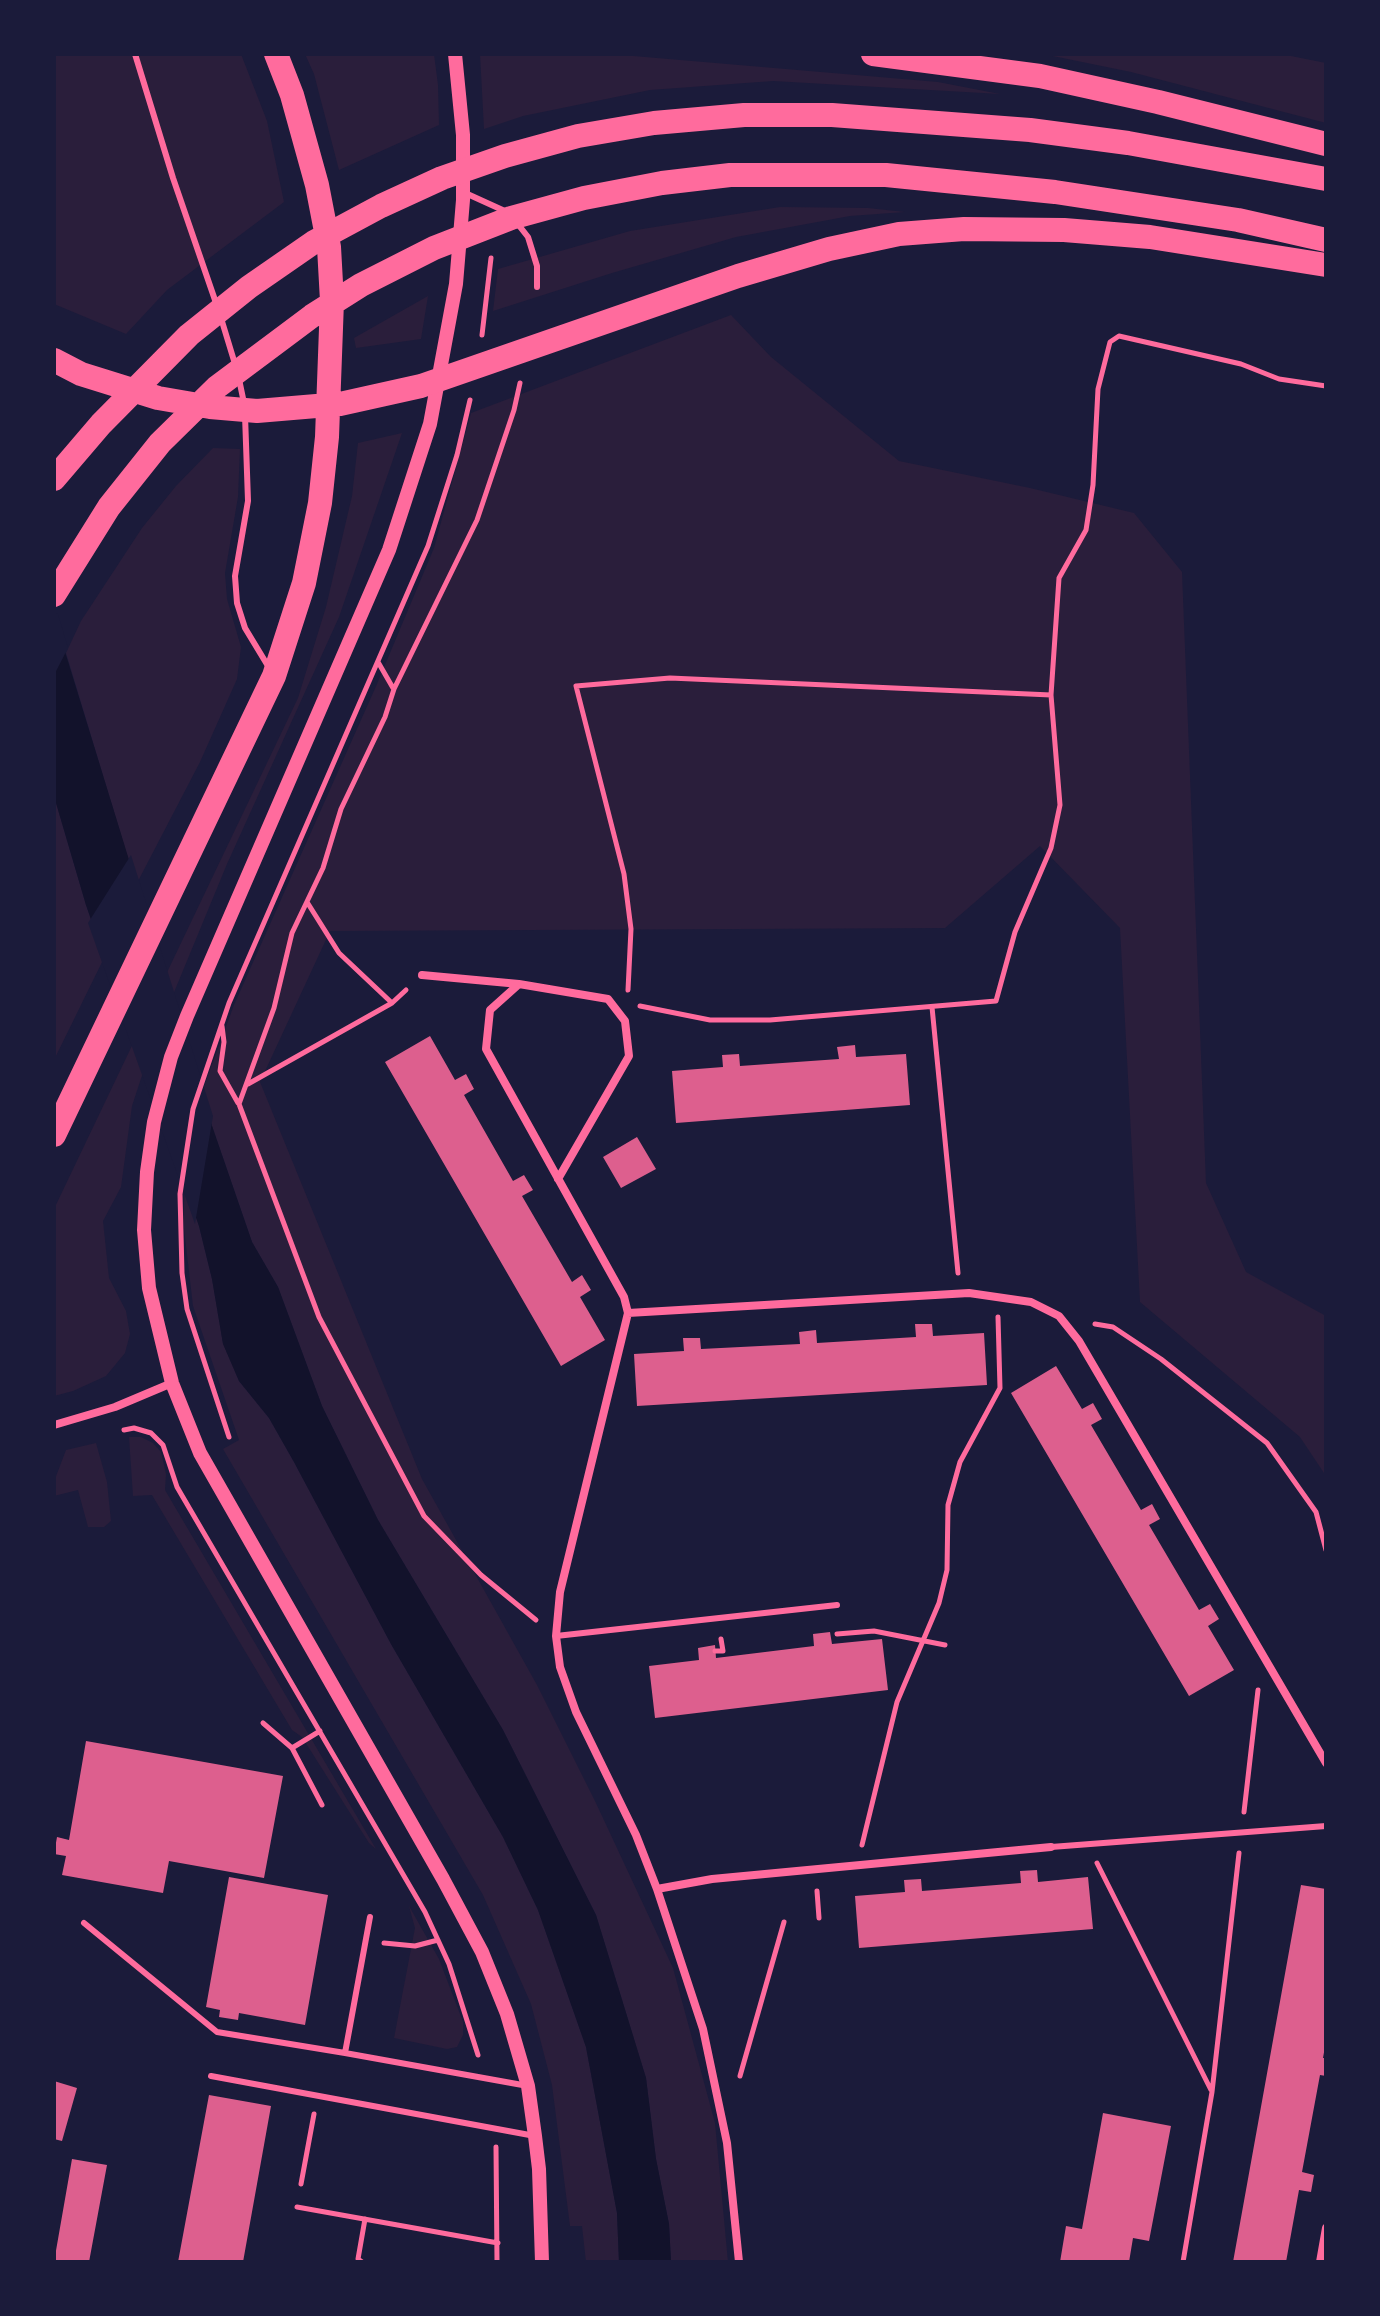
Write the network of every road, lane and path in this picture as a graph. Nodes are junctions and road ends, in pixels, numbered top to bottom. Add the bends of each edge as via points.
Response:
1 (135, 54) edge
2 (276, 54) edge
3 (455, 54) edge
4 (873, 54) edge
5 (1326, 144) edge
6 (1326, 179) edge
7 (463, 192) junction
8 (1326, 240) edge
9 (1326, 265) edge
10 (537, 287) dead end
11 (54, 360) edge
12 (520, 382) dead end
13 (1326, 386) edge
14 (54, 479) edge
15 (54, 595) edge
16 (378, 662) dead end
17 (274, 676) junction
18 (394, 689) junction
19 (1051, 695) junction
20 (307, 902) junction
21 (422, 975) joint
22 (519, 984) junction
23 (392, 1003) junction
24 (932, 1007) junction
25 (221, 1023) dead end
26 (205, 1070) dead end
27 (248, 1084) junction
28 (239, 1104) junction
29 (54, 1135) edge
30 (558, 1179) junction
31 (960, 1294) junction
32 (997, 1297) junction
33 (628, 1313) junction
34 (1059, 1316) junction
35 (172, 1383) junction
36 (54, 1425) edge
37 (117, 1430) dead end
38 (229, 1437) dead end
39 (1326, 1509) edge
40 (1316, 1512) junction
41 (1326, 1550) edge
42 (837, 1605) dead end
43 (837, 1634) dead end
44 (556, 1636) junction
45 (923, 1640) junction
46 (945, 1645) dead end
47 (1262, 1654) junction
48 (263, 1723) dead end
49 (320, 1731) junction
50 (292, 1748) junction
51 (1326, 1763) edge
52 (322, 1805) dead end
53 (1326, 1826) edge
54 (1242, 1832) junction
55 (1087, 1844) junction
56 (1051, 1847) joint
57 (857, 1865) junction
58 (657, 1889) junction
59 (370, 1917) dead end
60 (784, 1922) dead end
61 (84, 1923) dead end
62 (438, 1940) junction
63 (415, 1946) dead end
64 (345, 2053) junction
65 (211, 2076) dead end
66 (740, 2076) dead end
67 (484, 2078) junction
68 (528, 2086) junction
69 (1212, 2092) junction
70 (317, 2096) junction
71 (495, 2129) junction
72 (535, 2136) junction
73 (301, 2184) dead end
74 (297, 2207) dead end
75 (365, 2219) junction
76 (1326, 2228) edge
77 (498, 2243) junction
78 (362, 2262) edge
79 (497, 2262) edge
80 (542, 2262) edge
81 (739, 2262) edge
82 (1183, 2262) edge
83 (1320, 2262) edge

1 - 17 lane via 234,358 244,404 249,477 235,576 237,603 245,628
2 - 17 highway via 317,185 332,301 320,503 304,583
3 - 7 street
4 - 5 highway via 1040,76
6 - 14 highway via 1015,128 832,115 744,115 578,136 442,178 314,242 189,335
7 - 10 lane via 506,210 528,237
7 - 35 street via 456,284 430,424 389,550 187,1016 154,1122 144,1230 149,1288
8 - 15 highway via 1238,220 1070,194 886,175 730,175 584,198 511,218 434,248 361,285 217,387 160,443 109,507
9 - 11 highway via 1150,237 1064,230 899,234 738,276 421,386 340,404 257,411 158,398
12 - 18 path via 477,520
13 - 19 path via 1279,379 1241,364 1119,336 1110,342 1098,389 1086,530 1059,578
16 - 18 path
17 - 29 highway
18 - 20 path
19 - 24 path via 1060,805 1051,848 1015,932 996,1001
19 - 24 path via 670,678 576,686 624,874 631,929 626,1003 710,1020
20 - 23 path via 339,953
20 - 27 path via 292,933
21 - 22 street
21 - 23 path
22 - 30 street via 490,1010 486,1049
22 - 30 street via 608,999 625,1021 629,1056
23 - 27 path
24 - 31 path
25 - 28 path via 220,1071
26 - 38 path via 193,1109 180,1194 180,1236 187,1309
27 - 28 path
28 - 44 path via 319,1317 424,1516 481,1575
30 - 33 street
31 - 32 street
31 - 33 street
32 - 34 street via 1031,1302
32 - 45 path via 1000,1388 960,1462 948,1505 947,1570
33 - 44 street via 560,1592
34 - 40 path via 1113,1327 1161,1359 1267,1443
34 - 47 street via 1079,1341
35 - 36 street
35 - 68 street via 220,1491 482,1952
37 - 49 path via 151,1433 163,1445 177,1487
39 - 40 path
40 - 41 path
42 - 44 lane
43 - 45 path via 874,1631
44 - 58 street via 560,1667 576,1712
45 - 46 path
45 - 57 path via 897,1702
47 - 51 street
47 - 54 path
48 - 50 path
49 - 50 path
49 - 62 path
50 - 52 path
53 - 54 lane
54 - 55 lane
54 - 69 path
55 - 56 lane
55 - 69 path
56 - 57 street
57 - 58 street
58 - 81 street via 715,2081
59 - 64 lane
60 - 66 path
61 - 64 lane via 217,2032
62 - 63 path
62 - 67 path
64 - 67 lane
65 - 70 lane
67 - 68 lane
68 - 72 street
69 - 82 path
70 - 71 lane
70 - 73 path
71 - 72 lane
71 - 77 path
72 - 80 street
74 - 75 path
75 - 77 path
75 - 78 path via 358,2259
76 - 83 street
77 - 79 path

